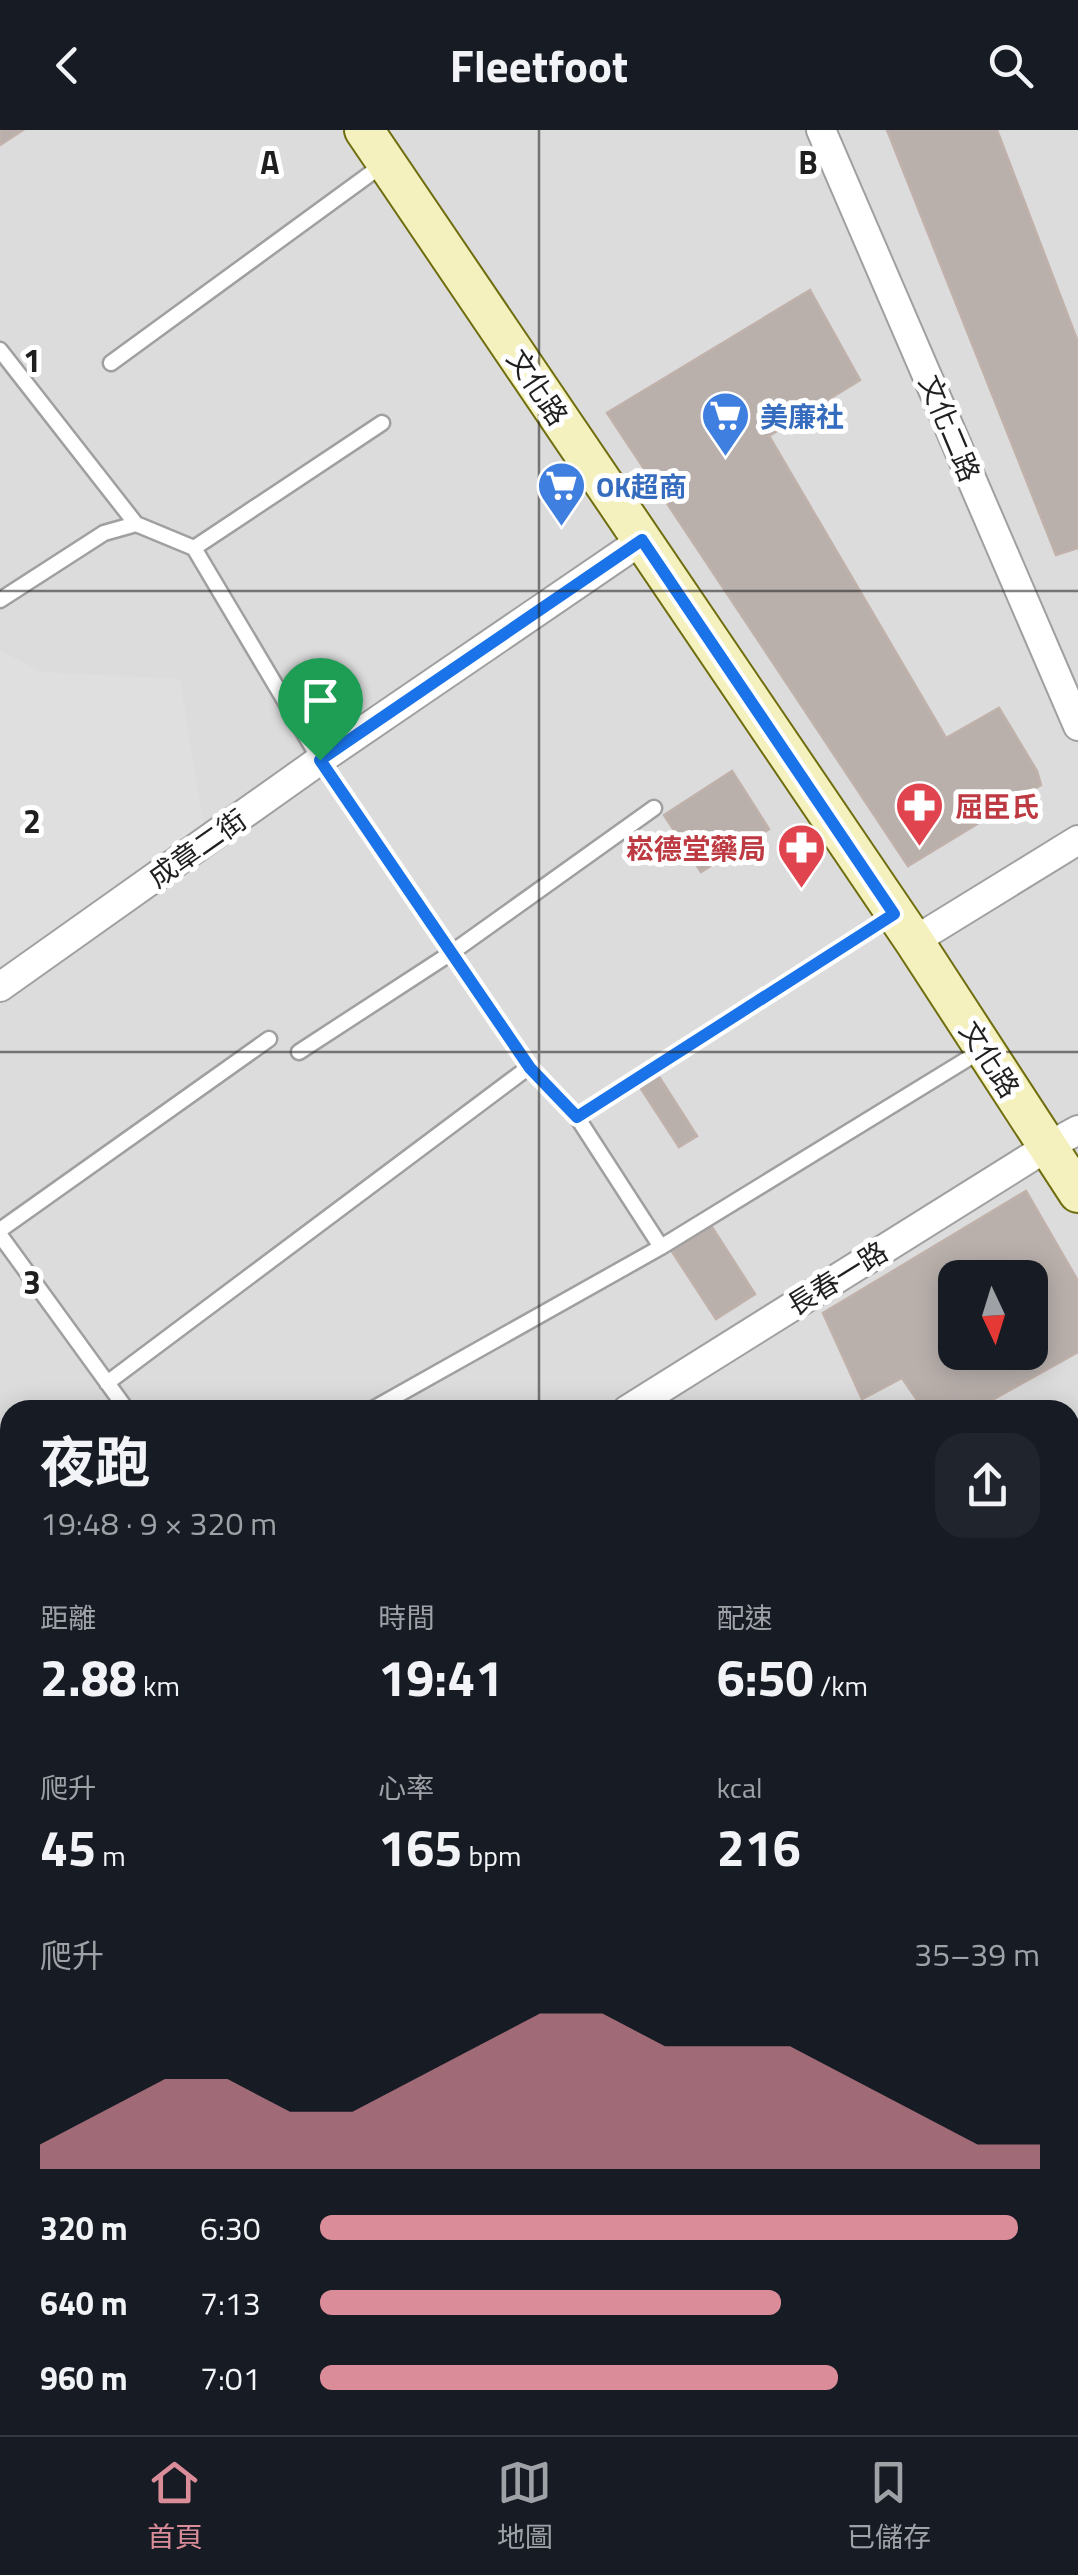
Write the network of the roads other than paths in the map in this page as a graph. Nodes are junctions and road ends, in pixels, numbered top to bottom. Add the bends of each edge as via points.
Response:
1 (364, 130) edge
2 (822, 130) edge
3 (386, 162) junction
4 (0, 350) edge
5 (111, 363) dead end
6 (382, 423) dead end
7 (136, 524) junction
8 (642, 540) junction
9 (194, 548) junction
10 (0, 600) edge
11 (1078, 726) edge
12 (320, 760) junction
13 (654, 808) dead end
14 (1078, 840) edge
15 (904, 927) junction
16 (451, 953) junction
17 (0, 987) edge
18 (269, 1040) dead end
19 (983, 1049) junction
20 (298, 1052) dead end
21 (530, 1068) junction
22 (577, 1117) junction
23 (1063, 1139) edge
24 (1078, 1193) edge
25 (0, 1233) edge
26 (660, 1247) junction
27 (107, 1383) junction
28 (120, 1400) edge
29 (389, 1400) edge
30 (643, 1400) edge

1 - 3 street, 文化路
2 - 11 street, 文化二路
3 - 5 lane
3 - 8 street, 文化路
4 - 7 lane
6 - 9 lane
7 - 9 lane
7 - 10 lane via 104,533
8 - 12 street, 成章二街
8 - 15 street, 文化路
9 - 12 lane
12 - 16 lane
12 - 17 street, 成章二街
13 - 16 lane
14 - 15 street
15 - 19 street, 文化路
15 - 22 lane
16 - 20 lane
16 - 21 lane
18 - 25 lane
19 - 23 street, 文化路
19 - 26 lane
21 - 22 lane
21 - 27 lane
22 - 26 lane
23 - 24 street, 文化路
23 - 30 street, 長春一路
25 - 27 lane
26 - 29 lane
27 - 28 lane

